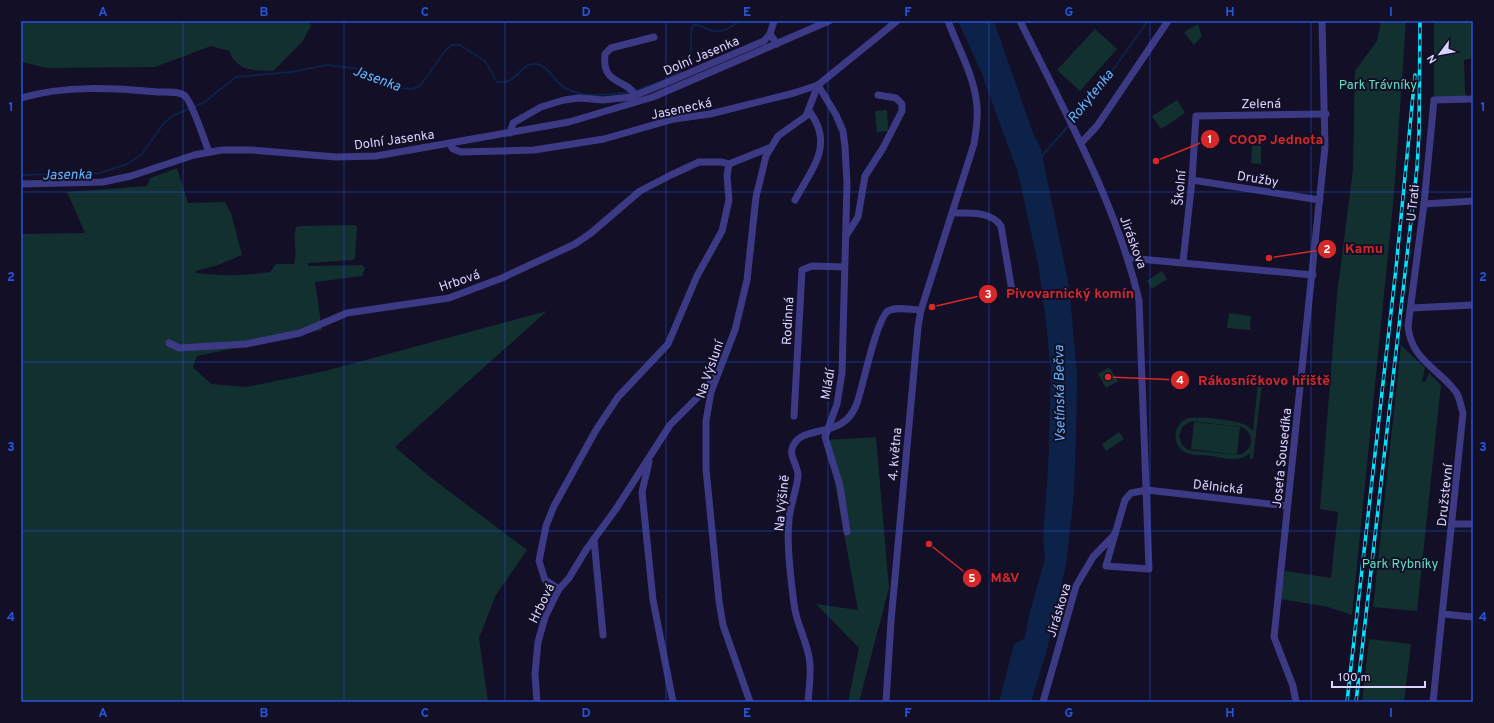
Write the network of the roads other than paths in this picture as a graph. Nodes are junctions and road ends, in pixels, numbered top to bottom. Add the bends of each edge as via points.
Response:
1 (774, 21) edge
2 (829, 21) edge
3 (897, 21) edge
4 (948, 21) edge
5 (1020, 21) edge
6 (1168, 21) edge
7 (1322, 21) edge
8 (770, 34) junction
9 (654, 37) dead end
10 (777, 44) junction
11 (818, 86) junction
12 (634, 92) junction
13 (878, 95) dead end
14 (21, 98) edge
15 (1473, 99) edge
16 (809, 111) junction
17 (1326, 114) junction
18 (1196, 116) joint
19 (510, 133) junction
20 (1081, 143) junction
21 (450, 144) junction
22 (769, 148) junction
23 (209, 152) junction
24 (729, 164) junction
25 (1192, 180) junction
26 (21, 184) edge
27 (795, 200) dead end
28 (1320, 200) junction
29 (1473, 201) edge
30 (1424, 204) junction
31 (953, 213) junction
32 (846, 236) junction
33 (1128, 258) junction
34 (1183, 262) junction
35 (844, 267) junction
36 (1313, 275) junction
37 (1012, 291) dead end
38 (1473, 305) edge
39 (1411, 308) junction
40 (922, 310) junction
41 (169, 343) dead end
42 (717, 375) junction
43 (794, 416) dead end
44 (827, 429) junction
45 (655, 446) junction
46 (1147, 490) junction
47 (1287, 506) junction
48 (1453, 524) junction
49 (1473, 524) edge
50 (847, 532) dead end
51 (1115, 534) junction
52 (594, 539) junction
53 (1094, 557) junction
54 (1108, 560) junction
55 (559, 589) junction
56 (1443, 614) junction
57 (1473, 617) edge
58 (603, 635) dead end
59 (537, 702) edge
60 (673, 702) edge
61 (750, 702) edge
62 (808, 702) edge
63 (886, 702) edge
64 (1043, 702) edge
65 (1296, 702) edge
66 (1433, 702) edge

1 - 8 street
2 - 10 street, Dolní Jasenka
3 - 11 street, Jasenecká
4 - 31 street, 4. května via 972,84 977,105 974,144
5 - 20 street, Jiráskova
6 - 20 street via 1097,126
7 - 17 street, Josefa Sousedíka
8 - 10 street
8 - 12 street, Dolní Jasenka via 764,41
9 - 12 street via 611,48 606,52 605,64 609,74 617,83
10 - 19 street, Dolní Jasenka via 635,104 584,119
11 - 16 street, Na Výsluní
11 - 21 street, Jasenecká via 710,114 674,119 604,139 534,150 466,152 455,150
11 - 32 street, Mládí via 843,131 847,184
12 - 19 street, Dolní Jasenka via 603,100 574,98 552,103 516,120 511,125
13 - 32 street, Mládí via 896,98 902,104 902,111 865,176 858,217
14 - 23 street via 37,93 135,89 179,94 189,101
15 - 30 street, U Trati via 1434,100
16 - 22 street, Na Výsluní via 800,121 778,136
16 - 27 street via 821,132 821,143 819,154
17 - 18 street, Zelená
17 - 28 street, Josefa Sousedíka
18 - 25 street, Školní
19 - 21 street, Dolní Jasenka
20 - 33 street, Jiráskova
21 - 23 street, Dolní Jasenka via 383,155 350,157 246,150
22 - 24 street, Hrbová
22 - 42 street, Na Výsluní via 756,197 747,280 735,330
23 - 26 street, Dolní Jasenka via 94,184
24 - 41 street, Hrbová via 699,162 671,174 640,191 574,244 502,278 449,298 347,313 300,333 246,344 179,348
24 - 55 street via 729,200 722,230 697,276 668,344 610,408 554,506 546,526 539,561 545,580
25 - 28 street, Družby
25 - 34 street, Školní
28 - 36 street, Josefa Sousedíka
29 - 30 street
30 - 39 street, U Trati
31 - 37 street via 982,214 998,221
31 - 40 street, 4. května
32 - 35 street, Mládí
33 - 34 street
33 - 46 street, Jiráskova via 1139,300
34 - 36 street
35 - 43 street, Rodinná via 812,266 802,270
35 - 44 street, Mládí via 842,373 837,404
36 - 47 street, Josefa Sousedíka
38 - 39 street
39 - 48 street, Družstevní via 1408,326 1410,340 1423,360 1456,393 1463,413
40 - 44 street, Na Výšině via 894,310 884,317 857,404 844,423
40 - 63 street, 4. května via 914,357
42 - 45 street, Hrbová via 670,425
42 - 61 street, Na Výsluní via 711,392 704,437 715,575 723,624
44 - 50 street, Mládí via 825,437 840,486
44 - 62 street, Na Výšině via 806,435 792,446 798,474 789,520 791,574 798,624 809,657
45 - 52 street, Hrbová
45 - 60 street, Hrbová via 642,492 653,600
46 - 47 street, Dělnická
46 - 51 street, Jiráskova via 1135,491 1125,500
46 - 54 street, Jiráskova via 1149,569 1106,566
47 - 65 street, Josefa Sousedíka via 1274,637 1293,686
48 - 49 street
48 - 56 street, Družstevní
51 - 53 street, Jiráskova
51 - 54 street, Jiráskova
52 - 55 street, Hrbová
52 - 58 street
53 - 54 street
53 - 64 street, Jiráskova via 1076,586
55 - 59 street, Hrbová via 545,617 538,642 535,674
56 - 57 street
56 - 66 street, Družstevní

